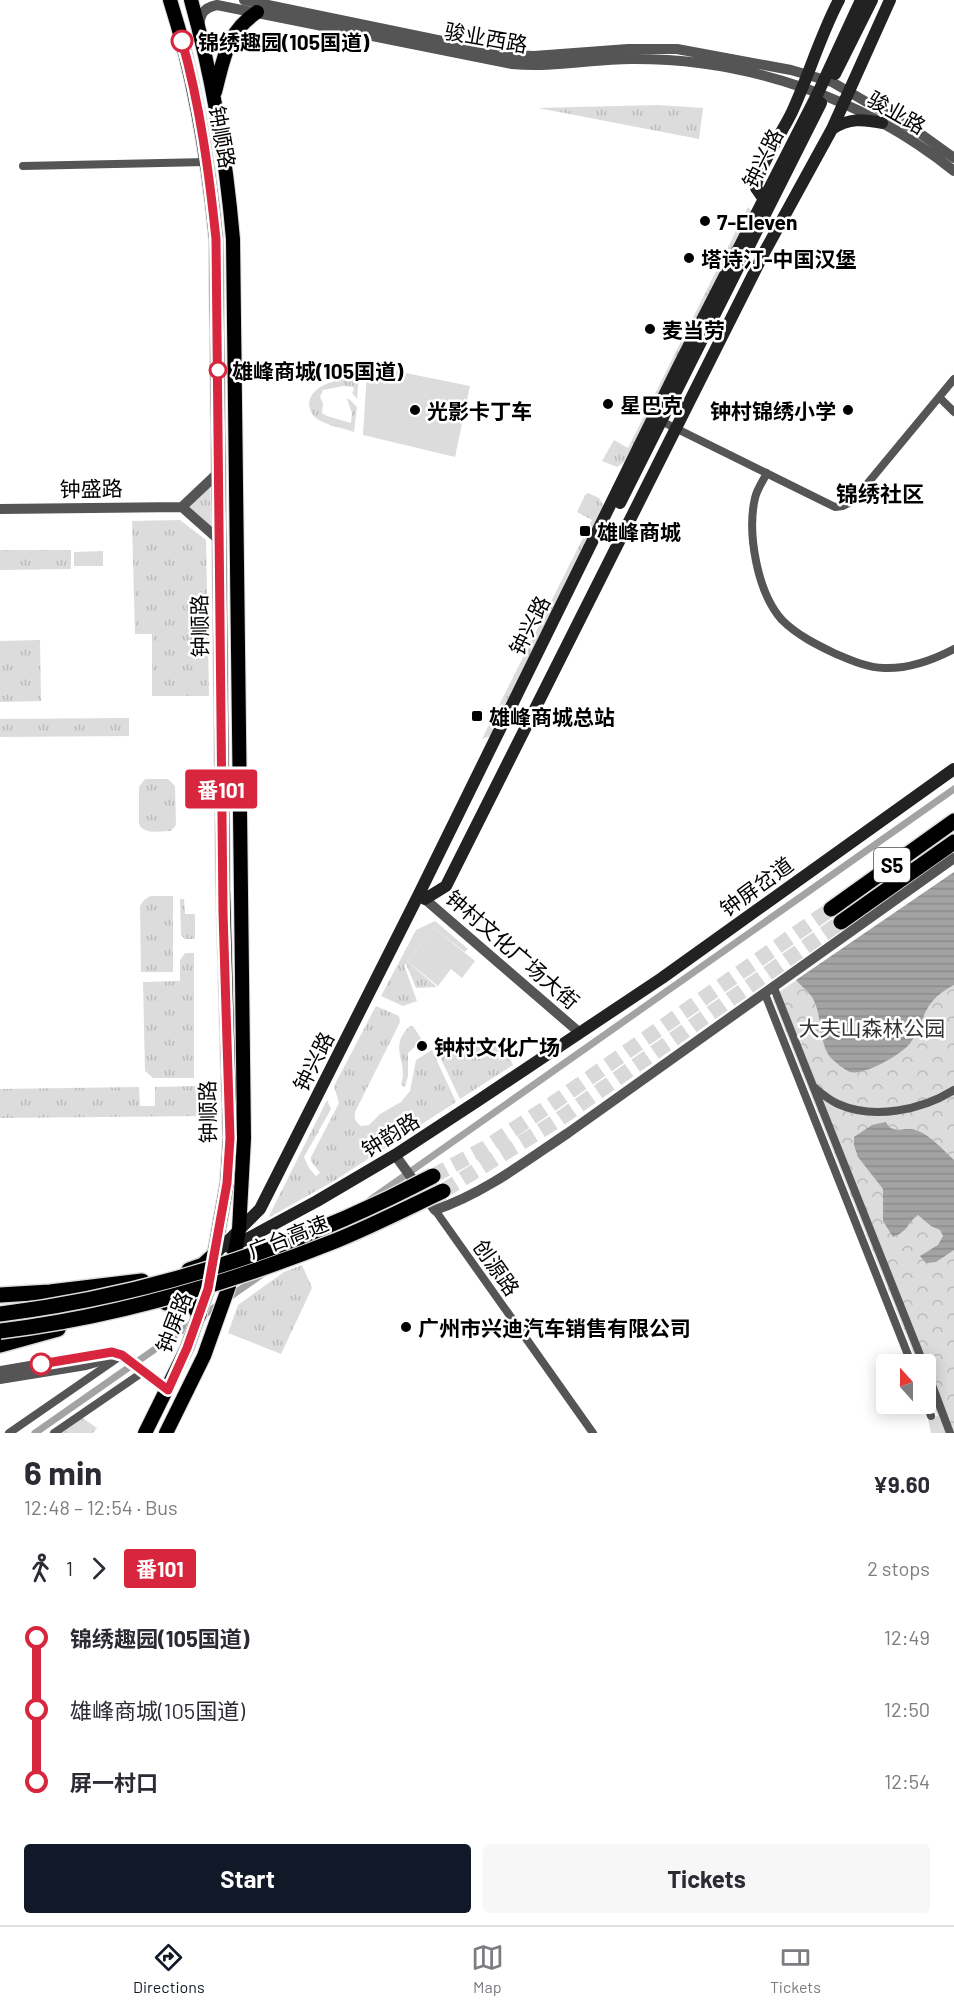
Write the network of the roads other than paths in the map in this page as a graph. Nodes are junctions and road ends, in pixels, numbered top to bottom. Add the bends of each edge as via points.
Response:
1 (170, 0) edge
2 (191, 0) edge
3 (244, 0) edge
4 (839, 0) edge
5 (861, 0) edge
6 (872, 0) edge
7 (890, 0) edge
8 (257, 12) junction
9 (199, 28) junction
10 (808, 74) junction
11 (828, 81) junction
12 (803, 86) junction
13 (849, 91) junction
14 (214, 94) junction
15 (821, 94) junction
16 (844, 105) junction
17 (882, 123) junction
18 (832, 129) junction
19 (954, 158) edge
20 (207, 162) junction
21 (23, 166) dead end
22 (954, 171) edge
23 (763, 198) junction
24 (750, 245) junction
25 (765, 251) junction
26 (954, 379) edge
27 (940, 398) junction
28 (954, 412) edge
29 (662, 421) junction
30 (676, 428) junction
31 (219, 472) junction
32 (767, 473) junction
33 (182, 507) junction
34 (0, 509) edge
35 (218, 539) junction
36 (954, 649) edge
37 (954, 769) edge
38 (954, 821) edge
39 (954, 842) edge
40 (954, 858) edge
41 (422, 897) junction
42 (831, 909) tunnel mouth
43 (841, 922) tunnel mouth
44 (224, 983) junction
45 (243, 984) junction
46 (770, 991) junction
47 (580, 1033) junction
48 (814, 1086) junction
49 (954, 1090) edge
50 (397, 1158) junction
51 (433, 1176) tunnel mouth
52 (443, 1191) tunnel mouth
53 (435, 1210) junction
54 (238, 1230) junction
55 (236, 1246) junction
56 (214, 1255) junction
57 (233, 1261) junction
58 (0, 1295) edge
59 (0, 1314) edge
60 (199, 1315) junction
61 (0, 1331) edge
62 (0, 1345) edge
63 (908, 1354) edge
64 (920, 1354) edge
65 (122, 1355) junction
66 (140, 1369) junction
67 (0, 1371) edge
68 (0, 1379) edge
69 (168, 1390) junction
70 (936, 1396) edge
71 (9, 1433) edge
72 (54, 1433) edge
73 (145, 1433) edge
74 (166, 1433) edge
75 (593, 1433) edge
76 (950, 1433) edge

1 - 20 highway, 钟顺路 via 190,71
2 - 9 highway, 钟顺路
3 - 10 street, 骏业西路 via 511,55 677,49
4 - 10 main road
5 - 11 main road, 钟兴路
6 - 11 main road, 钟兴路
7 - 13 main road
8 - 9 street, 骏业西路 via 217,4 204,10
8 - 12 street, 骏业西路 via 512,64 679,60 726,66
8 - 14 highway via 234,32
9 - 14 highway, 钟顺路
10 - 11 street, 骏业西路
10 - 12 main road
11 - 13 street, 骏业路
11 - 15 main road, 钟兴路
12 - 15 street, 骏业西路
12 - 23 main road via 759,176 756,188
13 - 16 main road
13 - 19 street, 骏业路
14 - 45 highway, 钟顺路 via 233,238
15 - 16 street, 骏业路
15 - 23 main road, 钟兴路
15 - 24 main road, 钟兴路
16 - 17 street, 骏业路
16 - 18 main road
17 - 18 main road via 855,119
17 - 22 street, 骏业路
18 - 25 main road
20 - 21 street
20 - 31 highway, 钟顺路 via 216,239
23 - 41 main road, 钟兴路
24 - 25 main road
24 - 29 main road, 钟兴路
25 - 30 main road
26 - 27 street
27 - 28 street
27 - 32 street via 853,501 843,506 836,507
29 - 30 street
29 - 41 main road, 钟兴路
30 - 32 street
30 - 41 main road via 446,885
31 - 33 street
31 - 35 highway, 钟顺路
32 - 36 street via 756,496 753,538 767,596 783,620 806,639 868,666 918,664
33 - 34 street, 钟盛路
33 - 35 street
35 - 44 highway, 钟顺路
37 - 47 main road, 钟屏岔道
38 - 42 highway, S5
39 - 43 highway, S5
40 - 46 street
41 - 47 street, 钟村文化广场大街
41 - 54 main road, 钟兴路 via 260,1209
44 - 45 highway
44 - 56 highway, 钟顺路 via 230,1138 227,1183
45 - 54 highway, 钟顺路 via 244,1138
46 - 48 street
46 - 53 street via 568,1133 483,1187
46 - 63 street
47 - 50 main road, 钟韵路
48 - 49 street via 836,1104 880,1112 909,1108
48 - 64 street
50 - 53 street
50 - 55 main road, 钟韵路
51 - 59 highway, 广台高速, bridge via 341,1220 242,1260 101,1296
52 - 61 highway, 广台高速, bridge via 337,1240 217,1284 129,1308
53 - 75 street, 创源路
54 - 55 highway, 钟顺路
54 - 56 main road, 钟兴路
55 - 56 main road, 钟韵路
55 - 57 highway, 钟屏路
56 - 57 highway via 224,1252
56 - 58 highway via 198,1267 147,1280
56 - 60 highway, 钟屏路
57 - 74 highway, 钟屏路 via 229,1287 204,1356
60 - 62 highway via 186,1301 172,1301
60 - 69 highway, 钟屏路
65 - 66 street
65 - 67 street via 112,1352
65 - 68 street
65 - 71 street
66 - 69 street
66 - 72 street
69 - 73 highway, 钟屏路
70 - 76 street

